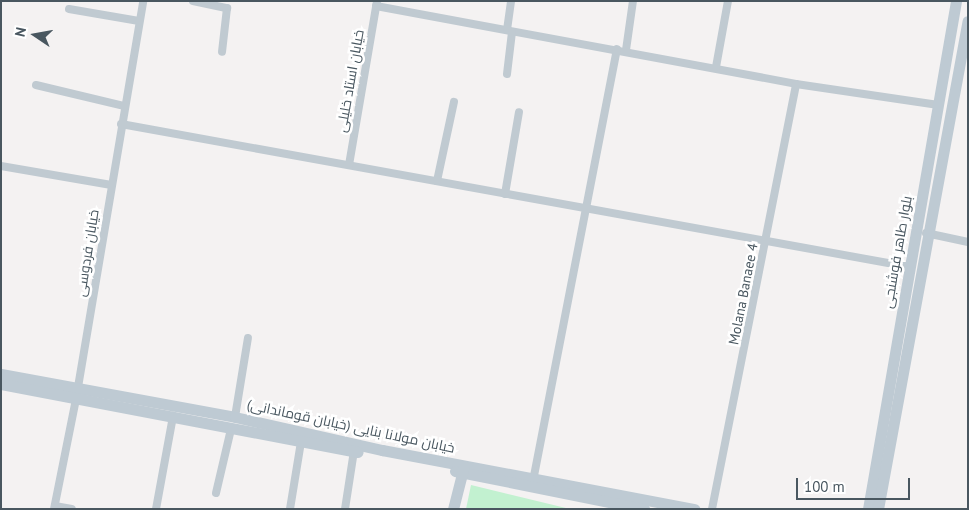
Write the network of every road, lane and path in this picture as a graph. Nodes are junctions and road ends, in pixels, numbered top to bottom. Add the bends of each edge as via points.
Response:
1 (143, 1) edge
2 (193, 1) edge
3 (511, 1) edge
4 (633, 1) edge
5 (728, 1) edge
6 (956, 1) edge
7 (376, 4) edge
8 (69, 9) dead end
9 (139, 21) junction
10 (968, 21) edge
11 (510, 31) junction
12 (617, 49) junction
13 (626, 50) junction
14 (222, 52) dead end
15 (716, 67) junction
16 (507, 74) dead end
17 (796, 84) junction
18 (36, 85) dead end
19 (454, 102) dead end
20 (938, 105) junction
21 (124, 106) junction
22 (518, 112) dead end
23 (121, 124) junction
24 (349, 165) junction
25 (1, 166) edge
26 (437, 181) junction
27 (111, 185) junction
28 (504, 194) junction
29 (585, 208) junction
30 (916, 230) junction
31 (930, 234) junction
32 (766, 242) junction
33 (968, 242) edge
34 (910, 267) junction
35 (248, 338) dead end
36 (1, 374) edge
37 (1, 384) edge
38 (77, 393) junction
39 (173, 416) junction
40 (235, 417) junction
41 (231, 429) junction
42 (301, 442) junction
43 (354, 451) junction
44 (463, 468) junction
45 (533, 482) junction
46 (216, 493) dead end
47 (621, 506) edge
48 (54, 507) edge
49 (72, 509) edge
50 (156, 509) edge
51 (290, 509) edge
52 (345, 509) edge
53 (453, 509) edge
54 (644, 509) edge
55 (694, 509) edge
56 (712, 509) edge
57 (868, 509) edge
58 (878, 509) edge

1 - 9 street, خیابان فردوسی
2 - 14 street via 228,8
3 - 11 street
4 - 13 street
5 - 15 street
6 - 20 street, بلوار طاهر فوشنجی
7 - 11 street
7 - 24 street, خیابان استاد خلیلی
8 - 9 street
9 - 21 street, خیابان فردوسی
10 - 31 street, بلوار طاهر فوشنجی
11 - 12 street
11 - 16 street
12 - 13 street
12 - 29 street
13 - 15 street
15 - 17 street
17 - 20 street
17 - 32 street, Molana Banaee 4
18 - 21 street
19 - 26 street
20 - 30 street, بلوار طاهر فوشنجی
21 - 23 street, خیابان فردوسی
22 - 28 street
23 - 24 street
23 - 27 street, خیابان فردوسی
24 - 26 street
25 - 27 street
26 - 28 street
27 - 38 street, خیابان فردوسی
28 - 29 street
29 - 32 street
29 - 45 street
30 - 31 street
30 - 34 street, بلوار طاهر فوشنجی
31 - 33 street
31 - 58 street, بلوار طاهر فوشنجی
32 - 34 street
32 - 56 street, Molana Banaee 4
34 - 57 street, بلوار طاهر فوشنجی
35 - 40 street
36 - 38 street, خیابان مولانا بنایی (خیابان قوماندانی)
37 - 38 street, خیابان مولانا بنایی (خیابان قوماندانی)
38 - 39 street, خیابان مولانا بنایی (خیابان قوماندانی)
38 - 40 street, خیابان مولانا بنایی (خیابان قوماندانی)
38 - 48 street, خیابان فردوسی
39 - 41 street, خیابان مولانا بنایی (خیابان قوماندانی)
39 - 50 street
40 - 44 street, خیابان مولانا بنایی (خیابان قوماندانی)
41 - 42 street, خیابان مولانا بنایی (خیابان قوماندانی)
41 - 46 street
42 - 43 street, خیابان مولانا بنایی (خیابان قوماندانی)
42 - 51 street
43 - 44 street, خیابان مولانا بنایی (خیابان قوماندانی)
43 - 52 street
44 - 45 street, خیابان مولانا بنایی (خیابان قوماندانی)
44 - 53 street
45 - 47 street, خیابان مولانا بنایی (خیابان قوماندانی)
45 - 55 street, خیابان مولانا بنایی (خیابان قوماندانی)
47 - 54 street, خیابان مولانا بنایی (خیابان قوماندانی)
48 - 49 street

